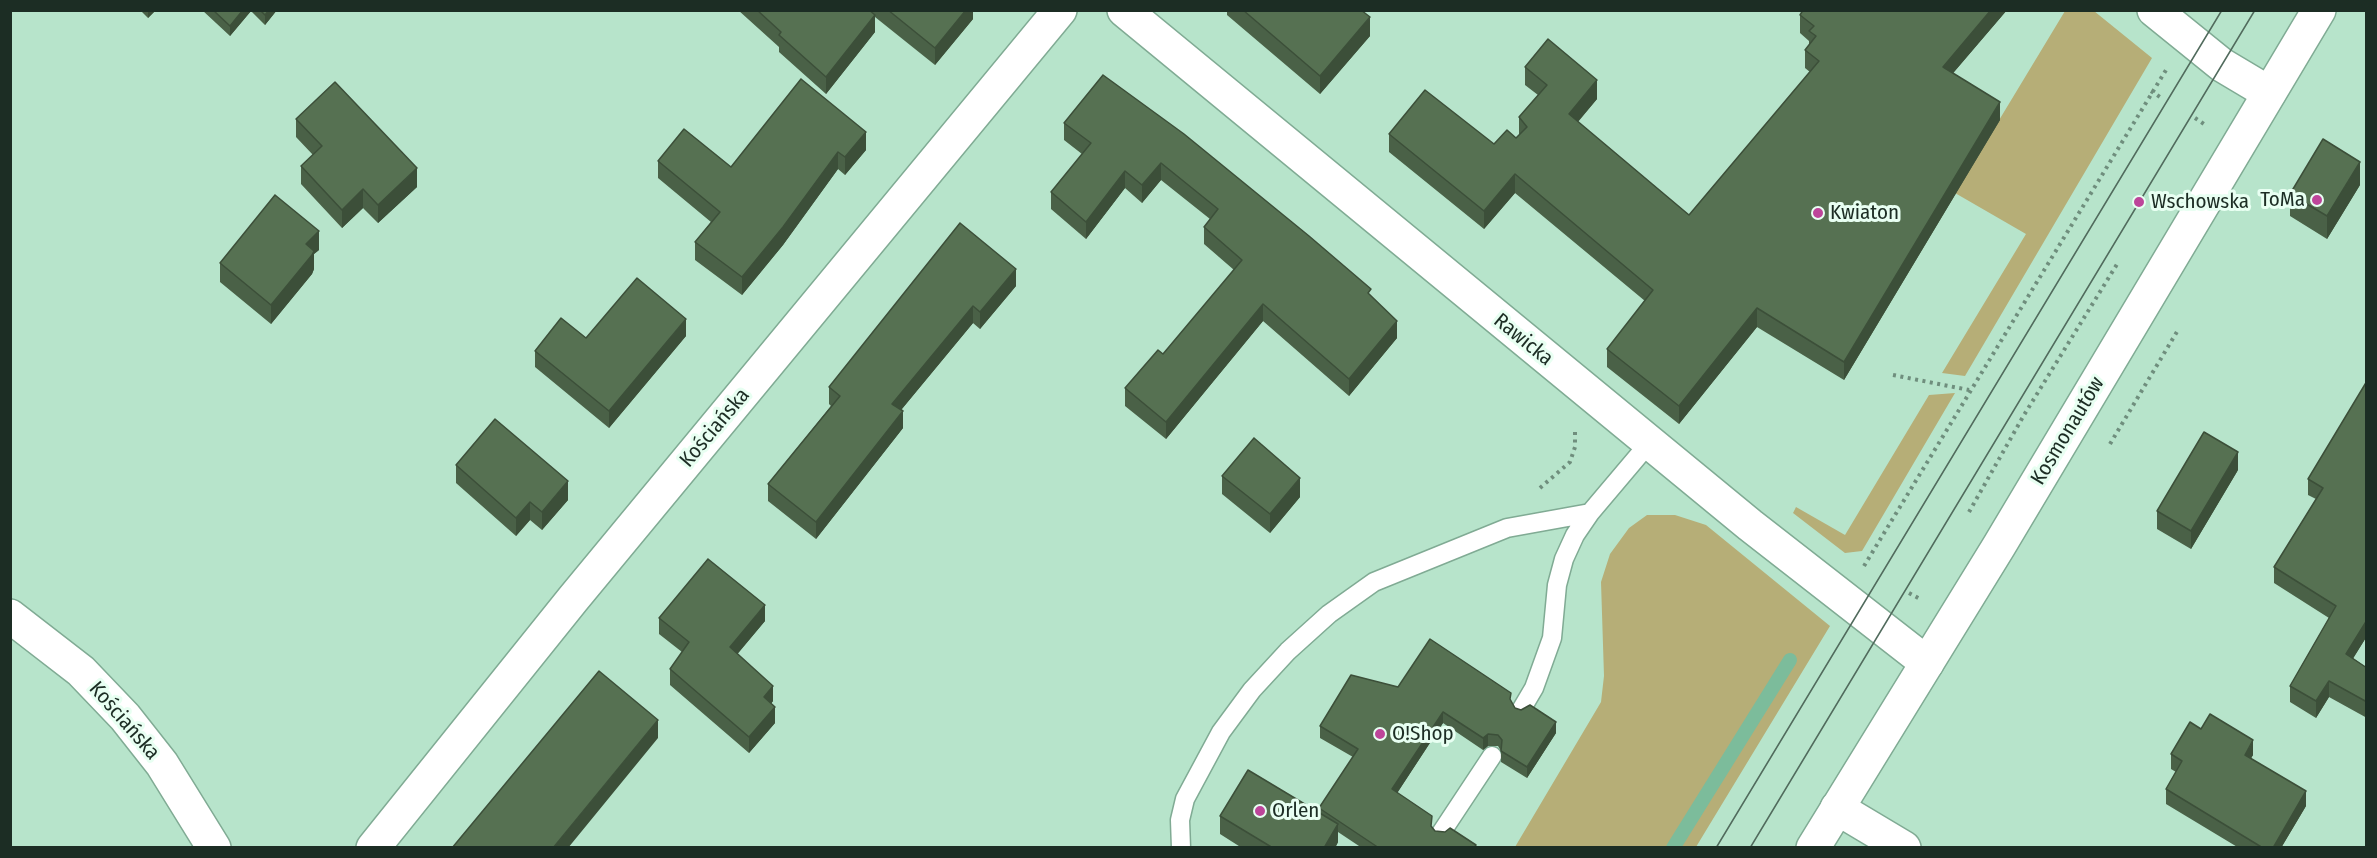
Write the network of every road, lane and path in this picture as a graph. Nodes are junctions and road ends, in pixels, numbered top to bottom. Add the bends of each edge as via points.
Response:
1 (1060, 10) edge
2 (1124, 10) edge
3 (2154, 10) edge
4 (2319, 10) edge
5 (2269, 93) junction
6 (2160, 97) dead end
7 (2195, 117) dead end
8 (2198, 134) dead end
9 (2125, 251) dead end
10 (1893, 375) dead end
11 (1969, 390) junction
12 (1575, 427) dead end
13 (1650, 442) junction
14 (1543, 485) dead end
15 (1590, 513) junction
16 (1966, 518) dead end
17 (1859, 573) dead end
18 (1925, 590) dead end
19 (1909, 593) dead end
20 (10, 616) edge
21 (1927, 663) junction
22 (1521, 710) edge
23 (1491, 756) dead end
24 (1837, 808) junction
25 (1441, 833) edge
26 (214, 848) edge
27 (373, 848) edge
28 (1181, 848) edge
29 (1813, 848) edge
30 (1904, 848) edge

1 - 27 street, Kościańska
2 - 13 street, Rawicka
3 - 5 street via 2222,65
4 - 5 street, Kosmonautów
5 - 21 street, Kosmonautów
6 - 11 path via 2151,91
7 - 8 path via 2204,124
9 - 16 path
10 - 11 path
11 - 17 path
12 - 14 path via 1570,462
13 - 15 lane
13 - 21 street, Rawicka
15 - 22 lane via 1564,559 1557,585 1552,638
15 - 28 lane via 1507,528 1374,582 1329,614 1252,690 1221,732 1185,799 1180,820
18 - 19 path via 1920,600
20 - 26 street, Kościańska via 81,671 125,717 162,764
21 - 24 street, Kosmonautów
23 - 25 lane
24 - 29 street, Kosmonautów
24 - 30 street

